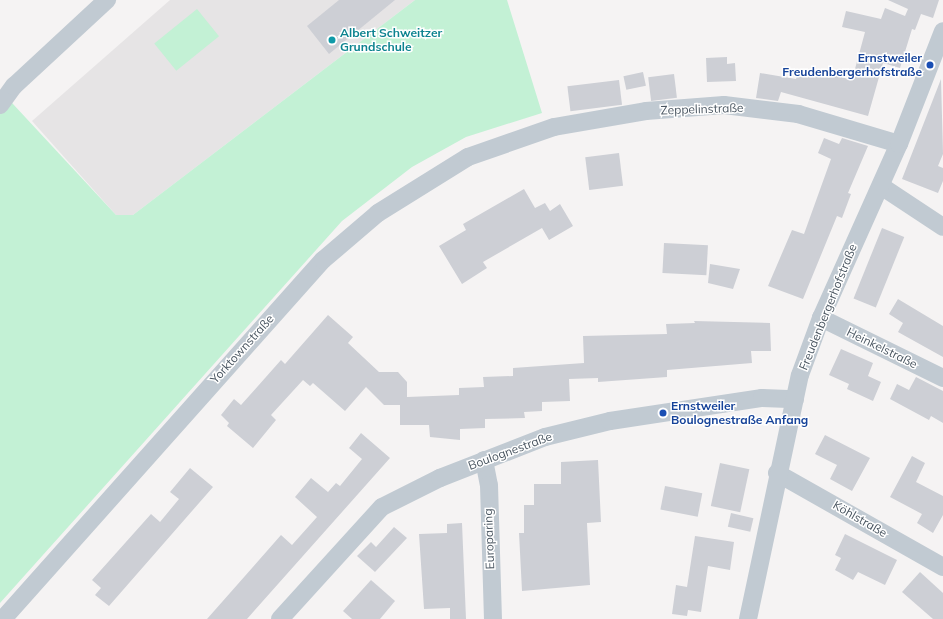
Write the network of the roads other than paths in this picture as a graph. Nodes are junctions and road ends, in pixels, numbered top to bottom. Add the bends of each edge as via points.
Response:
1 (107, 0) edge
2 (943, 31) edge
3 (0, 105) edge
4 (525, 135) joint
5 (899, 144) junction
6 (881, 186) junction
7 (943, 227) edge
8 (821, 318) junction
9 (943, 378) edge
10 (795, 399) junction
11 (484, 460) junction
12 (778, 473) junction
13 (943, 567) edge
14 (3, 619) edge
15 (280, 619) edge
16 (493, 619) edge
17 (748, 619) edge

1 - 3 street via 14,86
2 - 5 street, Freudenbergerhofstraße
4 - 5 street, Zeppelinstraße via 607,117 724,105 798,114
4 - 14 street, Yorktownstraße via 468,157 347,236
5 - 6 street, Freudenbergerhofstraße
6 - 7 street
6 - 8 street, Freudenbergerhofstraße
8 - 9 street, Heinkelstraße
8 - 10 street, Freudenbergerhofstraße
10 - 11 street, Boulognestraße via 762,398 610,421 545,438
10 - 12 street, Freudenbergerhofstraße
11 - 15 street, Boulognestraße via 402,495 382,507
11 - 16 street, Europaring via 489,485
12 - 13 street, Köhlstraße
12 - 17 street, Freudenbergerhofstraße

